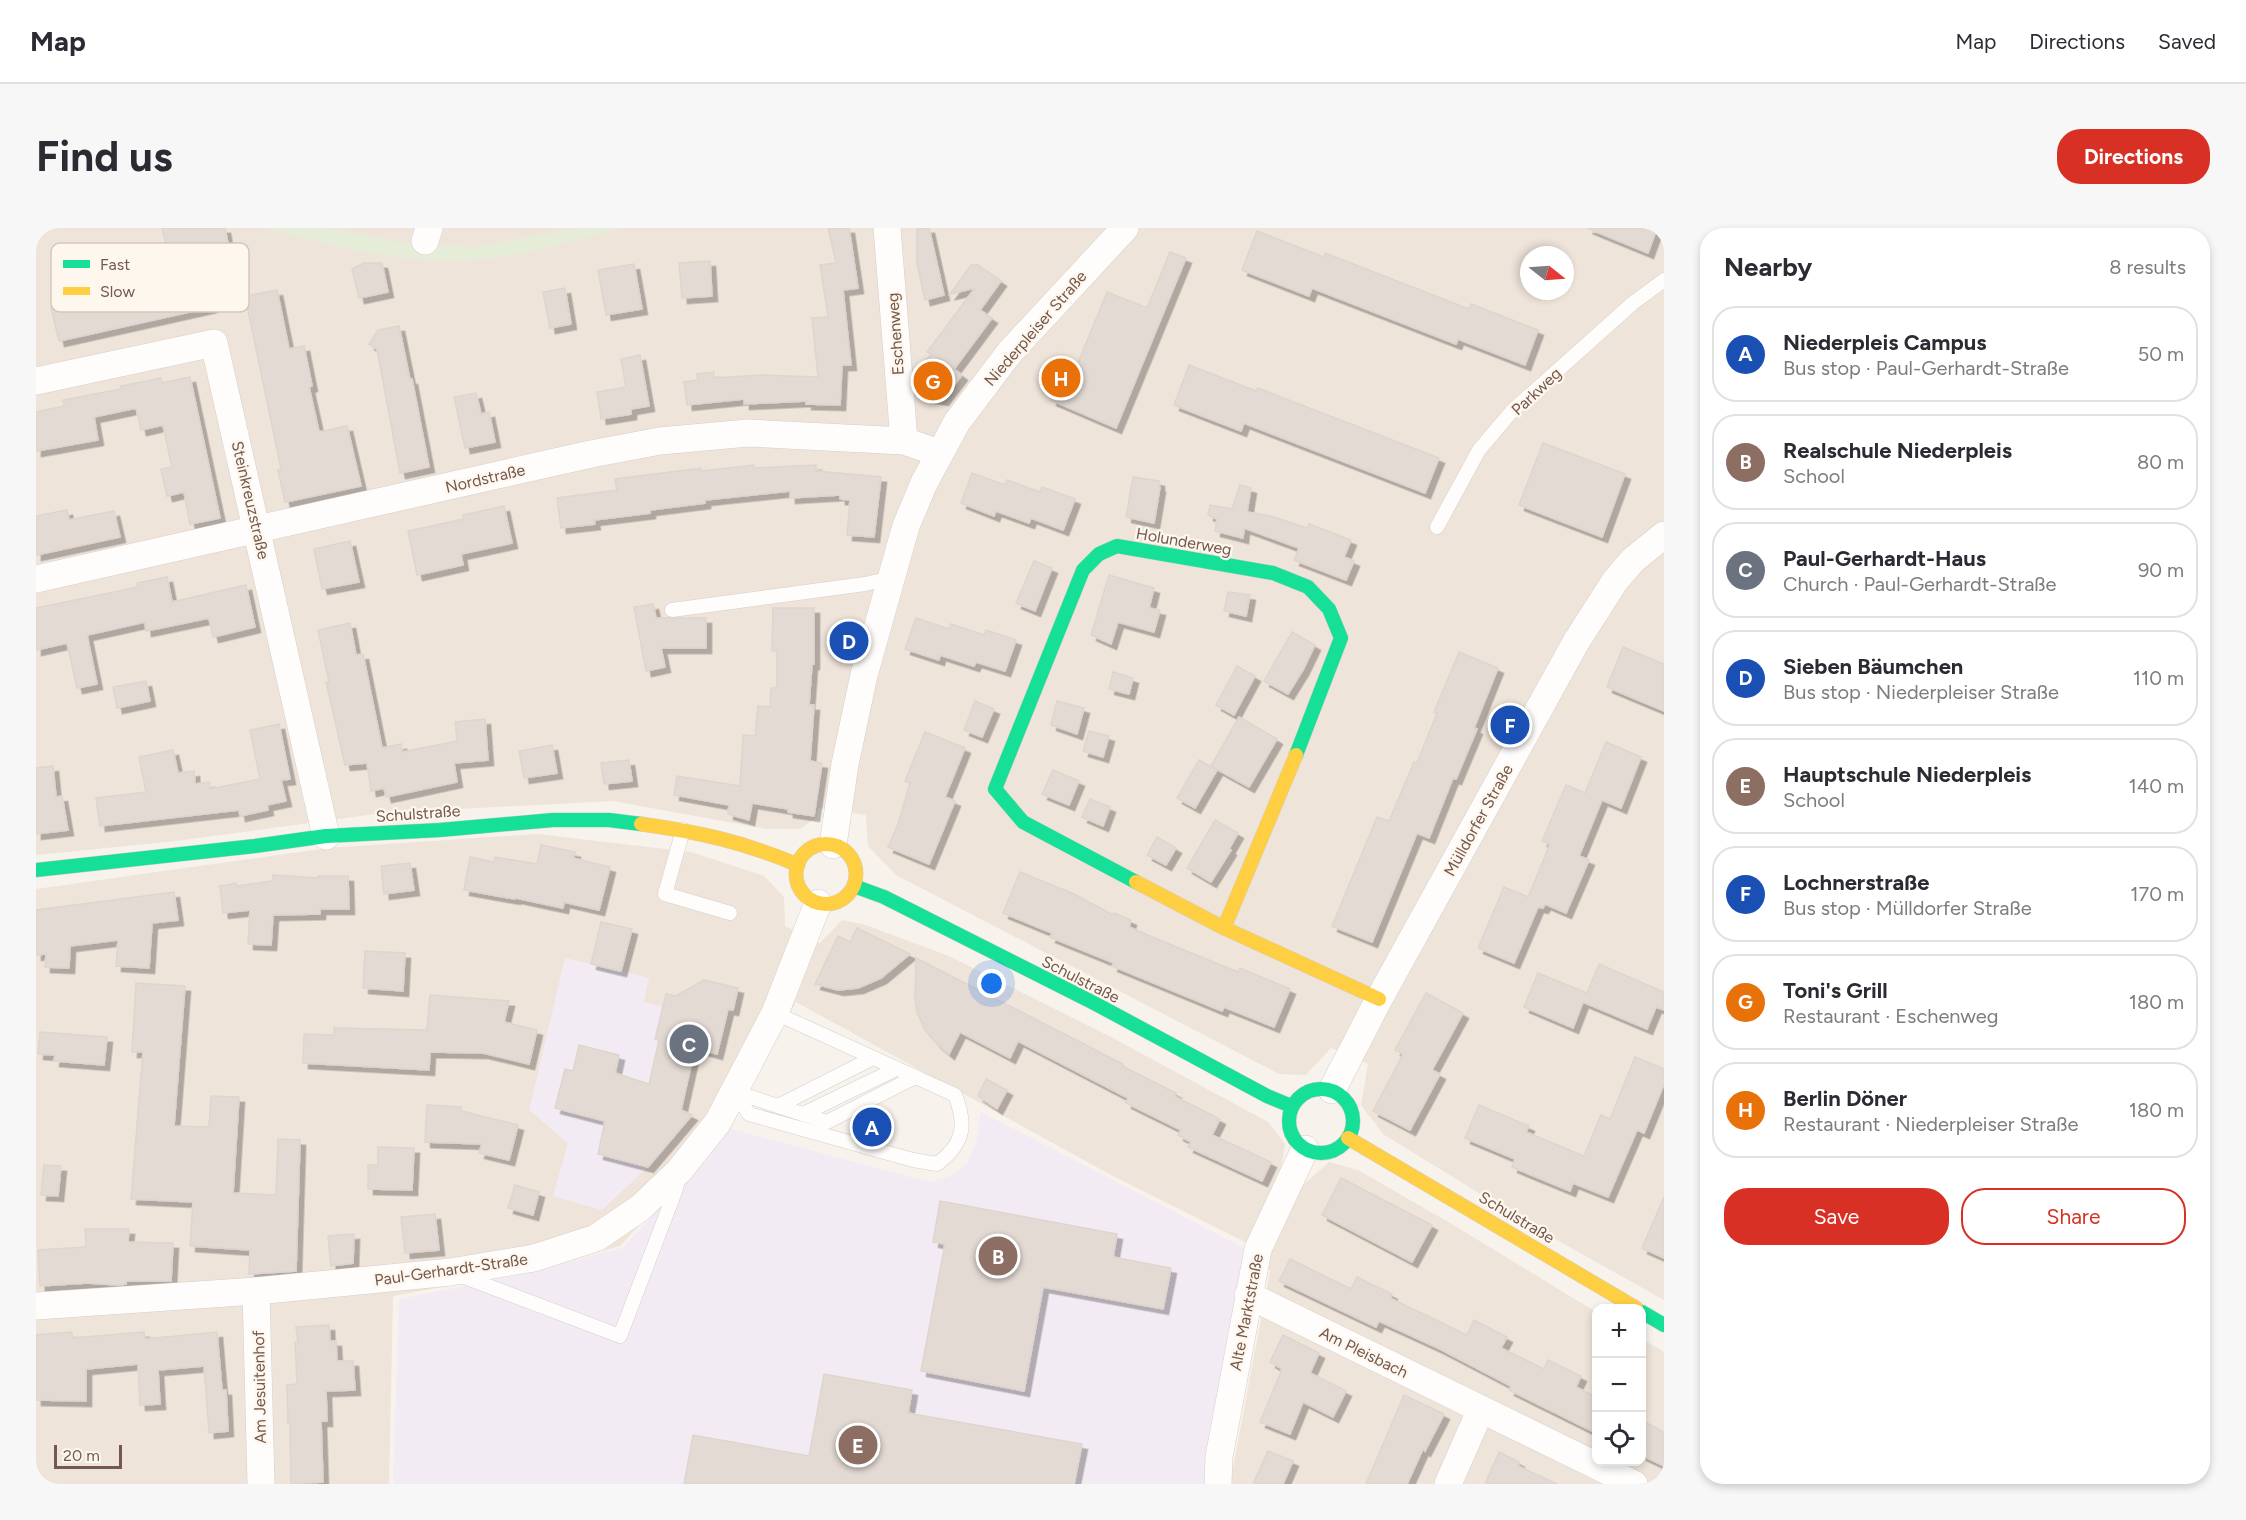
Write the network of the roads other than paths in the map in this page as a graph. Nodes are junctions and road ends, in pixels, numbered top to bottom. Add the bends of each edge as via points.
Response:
1 (887, 228) edge
2 (1125, 228) edge
3 (1664, 280) edge
4 (36, 381) edge
5 (904, 441) junction
6 (939, 453) junction
7 (1437, 527) dead end
8 (268, 528) junction
9 (1661, 541) edge
10 (892, 578) junction
11 (36, 579) edge
12 (672, 610) dead end
13 (683, 830) junction
14 (326, 836) junction
15 (833, 845) junction
16 (798, 866) junction
17 (36, 870) edge
18 (854, 886) junction
19 (818, 903) junction
20 (730, 913) dead end
21 (1224, 928) junction
22 (1379, 999) junction
23 (775, 1013) junction
24 (873, 1058) junction
25 (896, 1069) junction
26 (915, 1077) junction
27 (1332, 1090) junction
28 (735, 1092) junction
29 (778, 1106) junction
30 (1291, 1106) junction
31 (803, 1114) junction
32 (1348, 1138) junction
33 (1305, 1149) junction
34 (679, 1171) junction
35 (451, 1272) junction
36 (256, 1291) junction
37 (1248, 1295) junction
38 (1629, 1304) edge
39 (36, 1306) edge
40 (1646, 1314) edge
41 (1664, 1325) edge
42 (1480, 1409) junction
43 (261, 1484) edge
44 (1218, 1484) edge
45 (1448, 1484) edge
46 (1634, 1484) edge

1 - 5 street, Eschenweg
2 - 6 street, Niederpleiser Straße via 1010,352 957,422
3 - 7 lane, Parkweg via 1512,411 1479,450
4 - 8 street, Steinkreuzstraße via 214,343
5 - 6 street, Nordstraße
5 - 8 street, Nordstraße via 748,433 660,441
6 - 10 street, Niederpleiser Straße via 906,526
8 - 11 street, Nordstraße
8 - 14 street, Steinkreuzstraße
9 - 22 street, Mülldorfer Straße via 1633,560 1615,581 1576,642
10 - 12 lane
10 - 15 street, Niederpleiser Straße via 864,675
13 - 14 street, Schulstraße via 609,820 553,820
13 - 16 street, Schulstraße via 716,836
13 - 20 lane via 664,894
14 - 17 street, Schulstraße
15 - 16 street via 807,851
15 - 18 street via 843,849 855,865
16 - 19 street via 796,875 803,892
18 - 19 street via 843,899
18 - 30 street, Schulstraße via 884,897
19 - 23 street, Paul-Gerhardt-Straße
21 - 21 street, Holunderweg via 1023,822 995,789 1083,570 1099,554 1117,546 1273,573 1308,587 1329,609 1341,639
21 - 22 street, Holunderweg
22 - 27 street, Mülldorfer Straße
23 - 24 lane
23 - 28 street, Paul-Gerhardt-Straße
24 - 25 lane
24 - 29 lane
25 - 26 lane
25 - 31 lane
26 - 28 lane via 955,1095 963,1115 960,1138 937,1164 749,1114
26 - 31 lane via 827,1122
27 - 30 street via 1304,1093
27 - 32 street via 1341,1095 1351,1110 1353,1120
28 - 29 lane
28 - 34 street, Paul-Gerhardt-Straße via 718,1122
29 - 31 lane
30 - 33 street via 1288,1116 1292,1135
32 - 33 street via 1333,1151
32 - 38 street, Schulstraße
33 - 37 street, Alte Marktstraße via 1258,1249
34 - 35 street, Paul-Gerhardt-Straße via 640,1208 596,1238 534,1258
34 - 35 lane via 676,1189 620,1336
35 - 36 street, Paul-Gerhardt-Straße
36 - 39 street, Paul-Gerhardt-Straße
36 - 43 street, Am Jesuitenhof
37 - 42 street, Am Pleisbach
37 - 44 street, Alte Marktstraße via 1219,1457
40 - 41 street
42 - 45 street
42 - 46 street, Am Pleisbach

